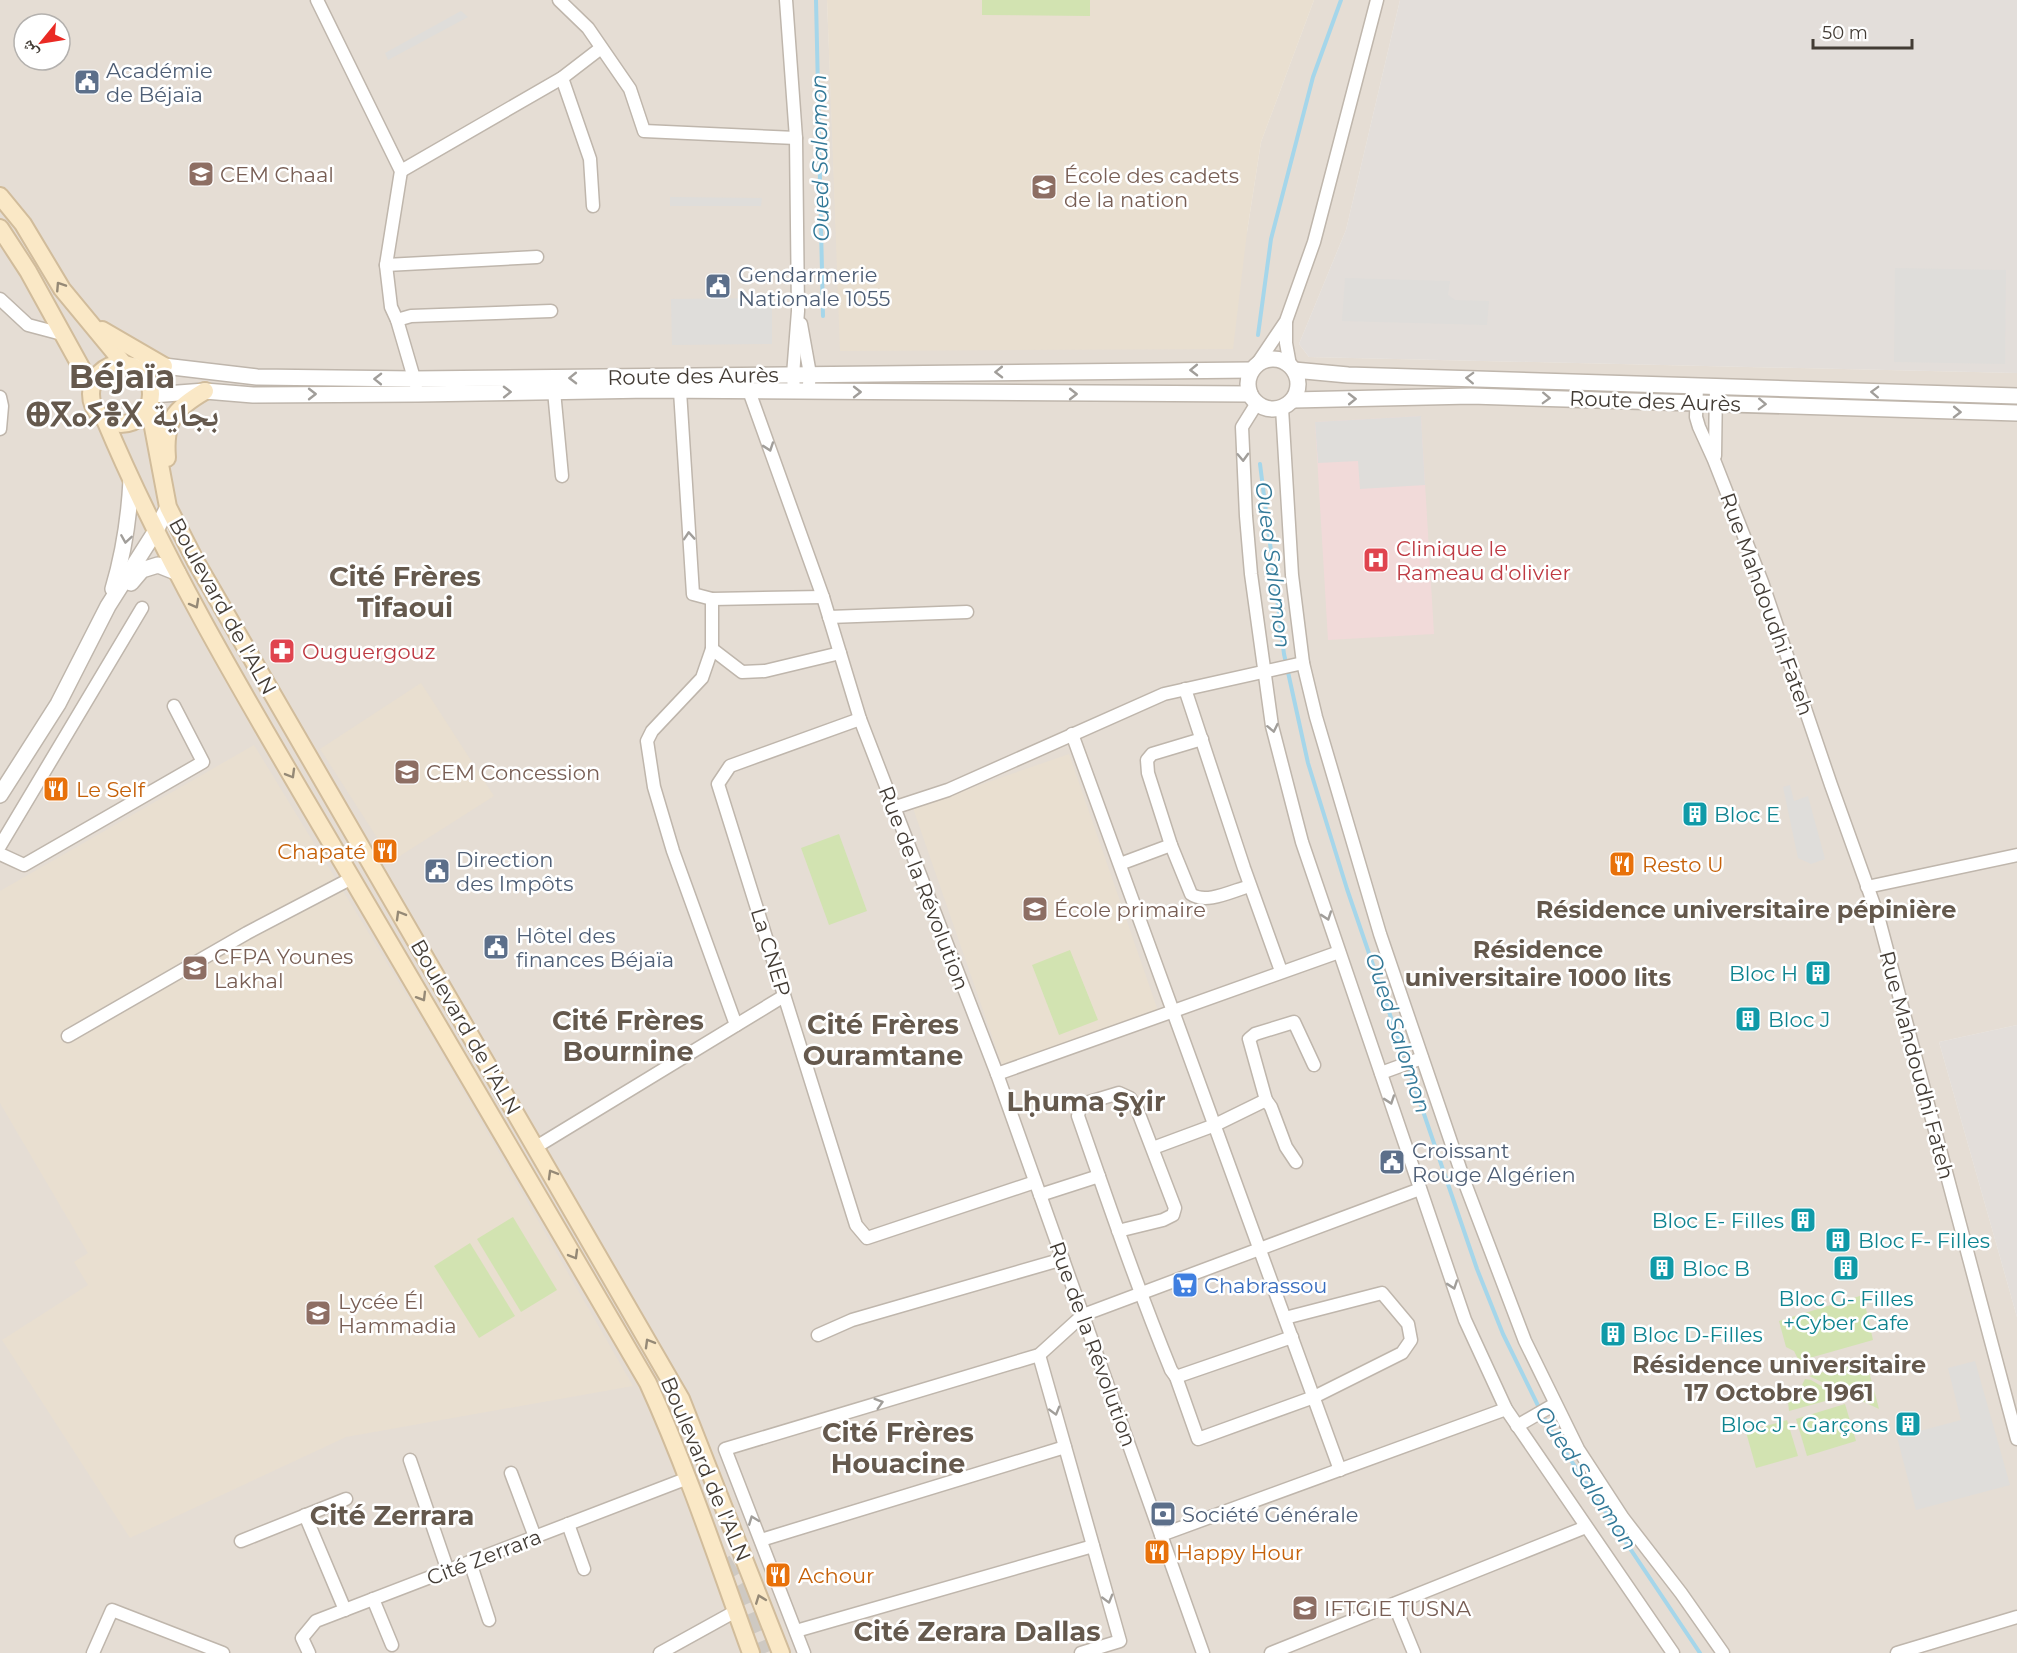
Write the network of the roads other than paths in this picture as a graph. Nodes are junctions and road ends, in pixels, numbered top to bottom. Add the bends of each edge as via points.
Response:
1 (317, 0) edge
2 (559, 0) edge
3 (786, 0) edge
4 (1377, 0) edge
5 (601, 48) junction
6 (562, 78) junction
7 (796, 138) junction
8 (401, 171) junction
9 (0, 196) edge
10 (593, 206) dead end
11 (0, 228) edge
12 (537, 257) dead end
13 (386, 265) junction
14 (0, 299) edge
15 (798, 305) junction
16 (551, 311) dead end
17 (86, 320) junction
18 (397, 320) junction
19 (1286, 321) junction
20 (62, 334) junction
21 (129, 365) junction
22 (164, 366) junction
23 (1255, 367) junction
24 (1292, 367) junction
25 (810, 374) junction
26 (793, 375) junction
27 (414, 379) junction
28 (1696, 385) junction
29 (1716, 386) junction
30 (92, 387) junction
31 (205, 391) junction
32 (554, 391) junction
33 (680, 391) junction
34 (801, 391) junction
35 (749, 392) junction
36 (418, 394) junction
37 (2017, 396) edge
38 (0, 397) edge
39 (1253, 398) junction
40 (151, 401) junction
41 (1696, 402) junction
42 (1716, 402) junction
43 (1287, 404) junction
44 (2017, 413) edge
45 (105, 420) junction
46 (0, 429) edge
47 (1714, 460) junction
48 (562, 476) dead end
49 (131, 480) junction
50 (168, 507) junction
51 (155, 532) junction
52 (178, 573) junction
53 (823, 597) junction
54 (712, 599) junction
55 (108, 606) junction
56 (142, 608) dead end
57 (967, 612) dead end
58 (829, 617) junction
59 (712, 649) junction
60 (840, 653) junction
61 (1303, 663) junction
62 (1263, 671) junction
63 (1185, 689) junction
64 (174, 706) dead end
65 (860, 719) junction
66 (1072, 734) junction
67 (1202, 739) junction
68 (0, 795) edge
69 (893, 808) junction
70 (1171, 845) junction
71 (0, 846) edge
72 (0, 854) edge
73 (2017, 855) edge
74 (1120, 864) junction
75 (352, 878) junction
76 (1250, 886) junction
77 (1867, 887) junction
78 (1339, 952) junction
79 (1281, 971) junction
80 (784, 996) junction
81 (1173, 1011) junction
82 (736, 1025) junction
83 (68, 1036) dead end
84 (1419, 1060) junction
85 (1314, 1065) dead end
86 (1385, 1073) junction
87 (997, 1074) junction
88 (1266, 1100) junction
89 (1215, 1125) junction
90 (536, 1147) junction
91 (1153, 1148) junction
92 (1296, 1162) dead end
93 (1099, 1176) junction
94 (1035, 1182) junction
95 (1420, 1189) junction
96 (1040, 1195) junction
97 (1118, 1231) junction
98 (1260, 1250) junction
99 (1063, 1259) junction
100 (1140, 1294) junction
101 (1083, 1315) junction
102 (1285, 1318) junction
103 (818, 1335) dead end
104 (1292, 1337) junction
105 (1039, 1355) junction
106 (1176, 1377) junction
107 (1314, 1397) junction
108 (1553, 1405) junction
109 (1506, 1409) junction
110 (1522, 1424) junction
111 (2017, 1438) edge
112 (1065, 1447) junction
113 (725, 1449) junction
114 (703, 1455) junction
115 (410, 1460) dead end
116 (1340, 1470) junction
117 (511, 1473) dead end
118 (688, 1478) junction
119 (346, 1499) dead end
120 (305, 1515) junction
121 (568, 1524) junction
122 (1586, 1527) junction
123 (1161, 1535) junction
124 (535, 1537) junction
125 (761, 1540) junction
126 (241, 1541) dead end
127 (1093, 1546) junction
128 (470, 1562) junction
129 (584, 1569) dead end
130 (448, 1570) junction
131 (373, 1599) junction
132 (1394, 1604) junction
133 (345, 1611) junction
134 (735, 1611) junction
135 (2017, 1617) edge
136 (489, 1620) dead end
137 (796, 1631) junction
138 (392, 1645) dead end
139 (93, 1653) edge
140 (223, 1653) edge
141 (309, 1653) edge
142 (660, 1653) edge
143 (751, 1653) edge
144 (781, 1653) edge
145 (804, 1653) edge
146 (1081, 1653) edge
147 (1203, 1653) edge
148 (1271, 1653) edge
149 (1414, 1653) edge
150 (1673, 1653) edge
151 (1723, 1653) edge
152 (1897, 1653) edge

1 - 8 street
2 - 5 street via 588,28
3 - 7 street
4 - 19 street via 1326,202
5 - 6 street
5 - 7 street via 630,89 644,131
6 - 8 street
6 - 10 street via 590,159
7 - 15 street
8 - 13 street
17 -> 9 main road
11 - 20 main road
12 - 13 street
13 - 18 street via 391,307
14 - 20 street via 28,325
15 - 25 street
15 - 26 street
16 - 18 street via 411,316
17 - 21 main road
17 - 22 main road
18 - 27 street
19 - 23 street
19 - 24 street
20 - 30 main road
21 - 22 street, Route des Aurès
21 - 30 main road via 107,367
21 - 40 main road via 147,378
27 -> 22 street, Route des Aurès via 257,377
23 - 24 street via 1277,359
23 -> 25 street, Route des Aurès
23 - 39 street via 1248,386
28 -> 24 street, Route des Aurès via 1348,375
24 - 43 street via 1299,385
25 - 26 street, Route des Aurès
25 - 34 street
26 -> 27 street, Route des Aurès
26 - 34 street
27 - 36 street
28 - 29 street, Route des Aurès
28 - 41 street, Rue Mahdoudhi Fateh
37 -> 29 street, Route des Aurès
29 - 42 street, Rue Mahdoudhi Fateh
30 - 45 main road via 93,406
31 -> 36 street, Route des Aurès
31 - 40 street, Route des Aurès
31 - 50 main road via 182,407 167,430
32 - 33 street, Route des Aurès
36 -> 32 street, Route des Aurès
32 - 48 street
33 - 35 street, Route des Aurès
54 -> 33 street via 693,594
34 - 35 street, Route des Aurès
34 -> 39 street, Route des Aurès
35 -> 53 street, Rue de la Révolution
38 - 46 street
39 - 43 street via 1269,408
39 -> 62 street via 1242,427 1245,516
40 - 45 main road via 144,415 135,421 115,424
40 - 50 main road, Boulevard de l'ALN
41 - 42 street, Route des Aurès
43 -> 41 street, Route des Aurès via 1470,396
41 - 47 street, Rue Mahdoudhi Fateh via 1698,422
42 -> 44 street, Route des Aurès
42 - 47 street, Rue Mahdoudhi Fateh
43 - 61 street via 1293,575
45 - 49 main road, Boulevard de l'ALN
47 - 77 street, Rue Mahdoudhi Fateh via 1762,582
49 - 51 main road, Boulevard de l'ALN
49 -> 55 street via 124,553
50 - 51 street
90 -> 50 main road, Boulevard de l'ALN via 297,739
51 - 52 main road, Boulevard de l'ALN
51 - 55 street
52 - 55 street via 158,564 142,570
52 -> 75 main road, Boulevard de l'ALN
53 - 54 street
53 - 58 street, Rue de la Révolution
54 - 59 street
55 - 68 street via 58,704
56 - 71 street
57 - 58 street
58 - 60 street, Rue de la Révolution
59 - 60 street via 742,672
59 - 82 street via 702,678 647,741 654,787 673,851
60 - 65 street, Rue de la Révolution
61 - 62 street
61 - 84 street
62 - 63 street
62 -> 78 street via 1272,726 1302,842
63 - 66 street via 1164,694
63 - 67 street
64 - 72 street via 203,762 24,865
65 - 69 street, Rue de la Révolution
65 - 80 street, La CNEP via 730,766 718,784
66 - 69 street via 948,790
66 - 74 street
67 - 70 street via 1152,754 1147,760
67 - 76 street
69 - 87 street, Rue de la Révolution
70 - 74 street
70 - 76 street via 1191,894 1197,898
73 - 77 street
74 - 81 street
75 - 83 street
75 -> 118 main road, Boulevard de l'ALN via 648,1383
76 - 79 street
77 - 111 street, Rue Mahdoudhi Fateh
78 - 79 street
78 - 86 street
79 - 81 street
80 - 82 street
80 - 94 street, La CNEP via 856,1225 867,1238
81 - 87 street
81 - 89 street
82 - 90 street
84 - 86 street
84 - 108 street
85 - 88 street via 1294,1022 1255,1034 1249,1039
86 -> 95 street
87 - 94 street, Rue de la Révolution
88 - 89 street
88 - 92 street
89 - 91 street
89 - 98 street
114 -> 90 main road, Boulevard de l'ALN via 681,1399
91 - 93 street via 1130,1098 1119,1093 1086,1103 1080,1107 1078,1116
91 - 97 street via 1173,1200 1173,1215
93 - 96 street
93 - 97 street
94 - 96 street, Rue de la Révolution
95 - 98 street
95 -> 109 street via 1465,1320
96 - 99 street, Rue de la Révolution
97 - 100 street
98 - 100 street
98 - 102 street
99 - 101 street, Rue de la Révolution
99 - 103 street via 852,1320
100 - 101 street
100 - 106 street
101 - 105 street
101 - 123 street, Rue de la Révolution
102 - 104 street
102 - 107 street via 1382,1293 1408,1324 1412,1340 1402,1353
104 - 106 street
104 - 107 street
105 -> 112 street
113 -> 105 street
106 - 107 street via 1198,1439
107 - 116 street
108 - 110 street
108 - 151 street via 1623,1518
109 - 110 street
109 - 116 street
110 - 122 street
112 - 125 street
112 - 127 street
113 - 114 street
125 -> 113 street
144 -> 114 main road, Boulevard de l'ALN
115 - 130 street
116 - 123 street
117 - 124 street
118 - 121 street, Cité Zerrara
118 - 134 main road, Boulevard de l'ALN
119 - 120 street
120 - 126 street
120 - 133 street
121 - 124 street, Cité Zerrara
121 - 129 street
122 - 132 street
122 - 150 street
123 - 147 street, Rue de la Révolution
124 - 128 street, Cité Zerrara
125 - 137 street
127 - 137 street
127 -> 146 street via 1120,1641
128 - 130 street, Cité Zerrara
128 - 136 street
130 - 131 street, Cité Zerrara
131 - 133 street, Cité Zerrara
131 - 138 street
132 - 148 street
132 - 149 street
133 - 141 street, Cité Zerrara via 316,1621 302,1638
134 - 142 street
134 - 143 main road, Boulevard de l'ALN
135 - 152 street
137 - 145 street
139 - 140 street via 112,1610

